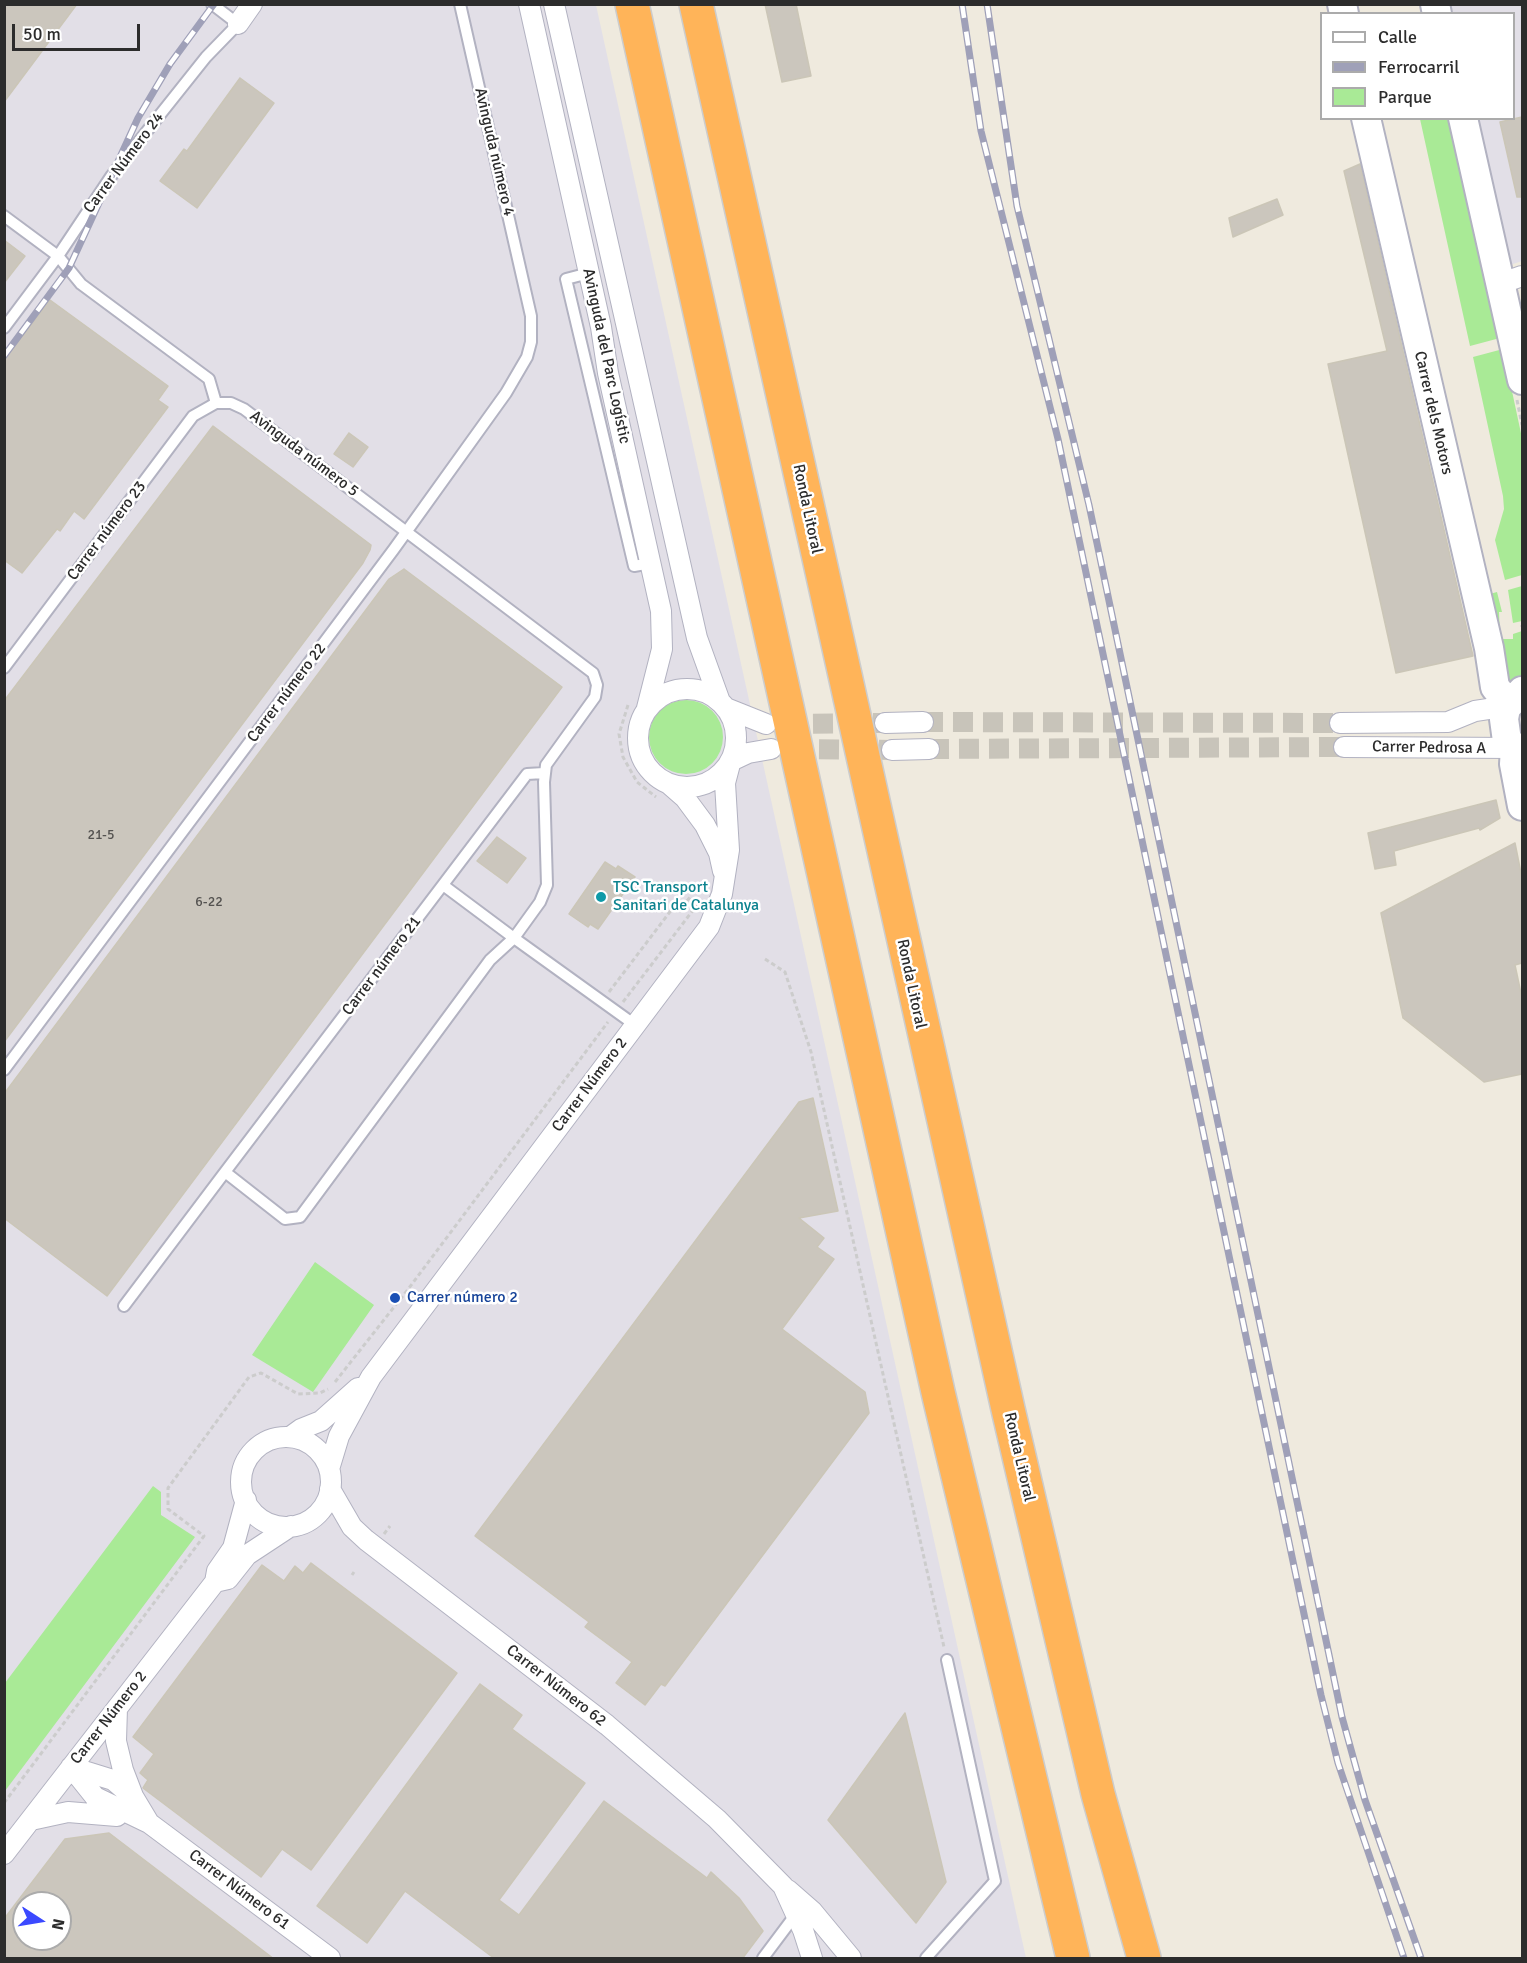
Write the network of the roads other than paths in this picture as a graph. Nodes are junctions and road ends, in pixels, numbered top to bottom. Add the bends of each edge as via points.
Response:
1 (212, 4) edge
2 (252, 4) edge
3 (460, 4) edge
4 (529, 4) edge
5 (554, 4) edge
6 (632, 4) edge
7 (696, 4) edge
8 (238, 24) junction
9 (1366, 120) edge
10 (1464, 120) edge
11 (4, 216) edge
12 (58, 256) junction
13 (1512, 280) edge
14 (528, 300) joint
15 (4, 327) edge
16 (1522, 380) edge
17 (216, 403) junction
18 (406, 531) junction
19 (4, 669) edge
20 (1513, 700) edge
21 (723, 704) junction
22 (647, 708) junction
23 (923, 722) tunnel mouth
24 (885, 723) tunnel mouth
25 (1340, 723) tunnel mouth
26 (766, 724) tunnel mouth
27 (1344, 747) tunnel mouth
28 (771, 749) tunnel mouth
29 (892, 750) tunnel mouth
30 (929, 750) tunnel mouth
31 (1517, 750) edge
32 (730, 762) junction
33 (544, 773) junction
34 (669, 784) junction
35 (1522, 807) edge
36 (724, 879) junction
37 (443, 885) junction
38 (514, 938) junction
39 (635, 1025) junction
40 (4, 1070) edge
41 (225, 1172) junction
42 (124, 1306) dead end
43 (371, 1377) junction
44 (290, 1437) junction
45 (329, 1469) junction
46 (330, 1489) junction
47 (246, 1500) junction
48 (291, 1526) junction
49 (215, 1582) junction
50 (947, 1660) road end
51 (117, 1708) junction
52 (71, 1767) junction
53 (134, 1798) junction
54 (31, 1820) junction
55 (149, 1823) junction
56 (4, 1854) edge
57 (783, 1886) junction
58 (796, 1914) junction
59 (1072, 1957) edge
60 (330, 1959) edge
61 (762, 1959) edge
62 (812, 1959) edge
63 (851, 1959) edge
64 (926, 1959) edge
65 (1144, 1959) edge

1 - 8 lane
2 - 8 street, Carrer Número 24
3 - 14 lane, Avinguda número 4
4 - 22 street, Avinguda del Parc Logístic via 663,629 659,668
5 - 21 street, Avinguda del Parc Logístic via 697,638
6 - 59 highway via 938,1392
7 - 65 highway, Ronda Litoral via 1008,1409 1098,1794
8 - 12 lane, Carrer Número 24 via 206,57 112,175
9 - 20 street, Carrer dels Motors via 1495,687
10 - 13 street
11 - 12 lane
12 - 15 lane, Carrer Número 24
12 - 17 lane via 81,284 209,379
13 - 16 street
14 - 18 lane, Carrer número 22 via 531,342 523,366
17 - 18 lane, Avinguda número 5 via 231,403 244,409
17 - 19 lane, Carrer número 23 via 193,416
18 - 33 lane, Avinguda número 5 via 588,667 596,679 595,697 550,757
18 - 40 lane, Carrer número 22
20 - 25 street, Carrer Pedrosa A via 1448,722
20 - 31 street via 1504,719 1507,741
21 - 22 street via 705,691 682,689 659,697
21 - 26 street
21 - 32 street via 735,726 737,741
22 - 34 street via 638,736 639,751 651,771
23 - 24 street
27 - 31 street, Carrer Pedrosa A
28 - 32 street via 748,753
29 - 30 street
31 - 35 street via 1514,764
32 - 34 street via 714,780 699,786
32 - 36 street, Carrer Número 2 via 725,783 730,833
33 - 37 lane, Carrer número 21 via 527,774
33 - 38 lane via 548,875 545,893
34 - 36 street via 705,825 719,853
36 - 39 street, Carrer Número 2 via 709,927
37 - 38 lane
37 - 41 lane, Carrer número 21
38 - 39 lane
38 - 41 lane via 490,960 300,1217 285,1219
39 - 43 street, Carrer Número 2
41 - 42 lane, Carrer número 21
43 - 44 street, Carrer Número 2 via 321,1421
43 - 45 street, Carrer Número 2 via 339,1436
44 - 45 street via 315,1447
44 - 47 street via 265,1442 250,1456 242,1476
45 - 46 street
46 - 48 street via 324,1507 316,1515
46 - 57 street, Carrer Número 62 via 352,1527 366,1540 608,1725 717,1819
47 - 48 street via 264,1521
47 - 49 street, Carrer Número 2 via 234,1548 218,1570
48 - 49 street, Carrer Número 2 via 247,1555 228,1579
49 - 51 street, Carrer Número 2
50 - 64 lane via 995,1881
51 - 52 street, Carrer Número 2
51 - 53 street, Carrer Número 61 via 116,1741
52 - 53 street, Carrer Número 61 via 113,1780
52 - 54 street, Carrer Número 2
52 - 55 street, Carrer Número 61 via 95,1797
53 - 55 street, Carrer Número 61
54 - 55 street, Carrer Número 61 via 87,1812
54 - 56 street, Carrer Número 2
55 - 60 street, Carrer Número 61
57 - 58 street, Carrer Número 62
57 - 63 street, Carrer Número 62 via 812,1911
58 - 61 lane
58 - 62 street, Carrer Número 62

